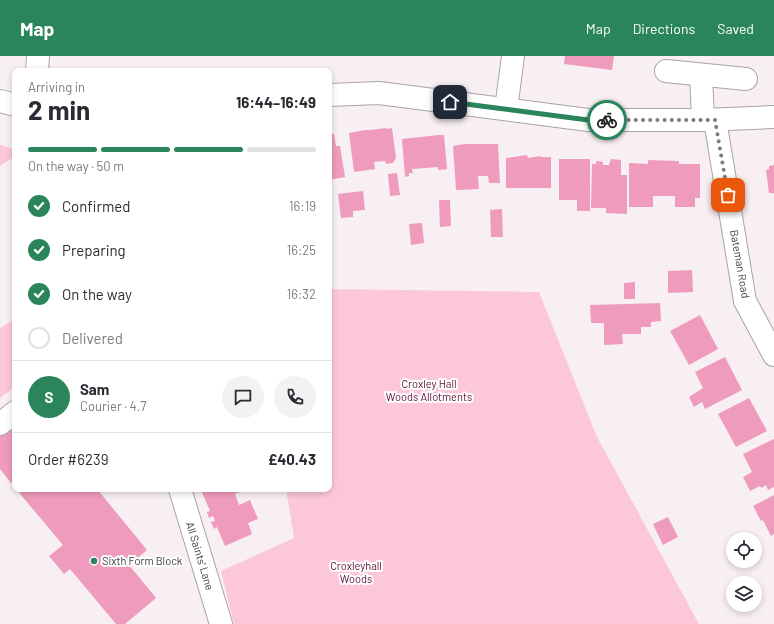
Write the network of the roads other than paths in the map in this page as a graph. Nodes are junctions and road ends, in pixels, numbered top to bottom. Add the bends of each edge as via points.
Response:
1 (38, 56) edge
2 (513, 56) edge
3 (37, 68) edge
4 (666, 71) dead end
5 (701, 74) junction
6 (746, 79) dead end
7 (332, 95) edge
8 (0, 101) edge
9 (12, 104) edge
10 (506, 109) junction
11 (774, 117) edge
12 (709, 120) junction
13 (774, 356) edge
14 (12, 414) edge
15 (0, 424) edge
16 (181, 492) edge
17 (221, 624) edge

1 - 3 street
2 - 10 street
4 - 5 street
5 - 6 street
5 - 12 street, Bateman Road
7 - 10 street via 379,93
8 - 9 street
10 - 12 street via 588,120
11 - 12 street
12 - 13 street, Bateman Road via 745,301
14 - 15 street
16 - 17 street, All Saints' Lane

